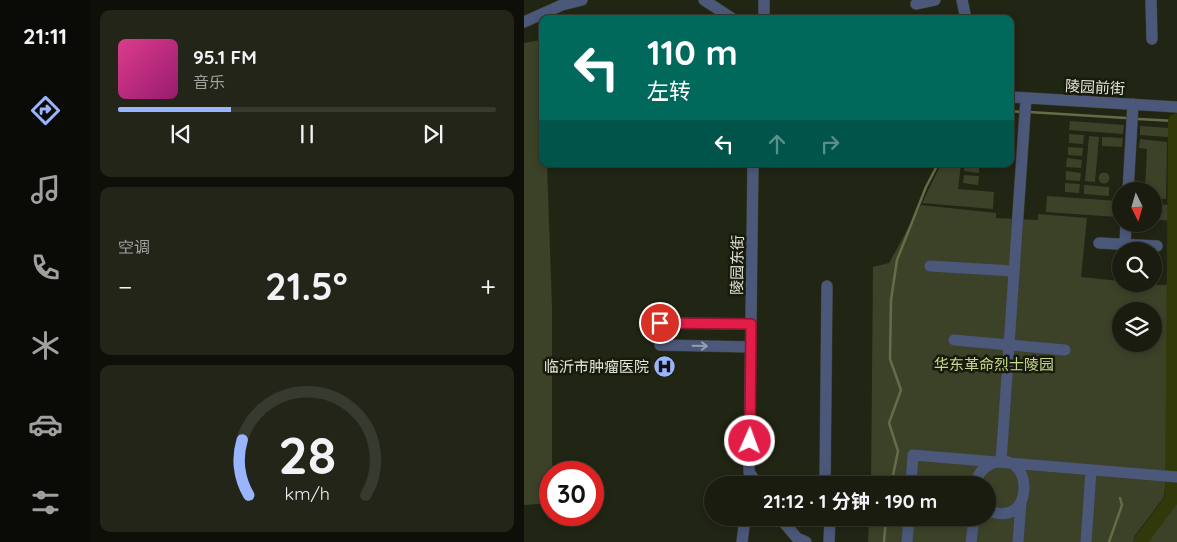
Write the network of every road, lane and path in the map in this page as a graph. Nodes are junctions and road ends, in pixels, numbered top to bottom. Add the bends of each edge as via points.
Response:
1 (582, 0) edge
2 (704, 0) edge
3 (764, 0) edge
4 (935, 0) edge
5 (962, 0) edge
6 (1151, 0) edge
7 (916, 4) dead end
8 (539, 15) edge
9 (540, 15) edge
10 (727, 15) edge
11 (764, 15) edge
12 (965, 15) edge
13 (524, 22) edge
14 (1152, 39) dead end
15 (1014, 100) edge
16 (1133, 104) junction
17 (1026, 107) junction
18 (1177, 107) edge
19 (753, 167) edge
20 (1129, 182) edge
21 (1099, 243) dead end
22 (1112, 244) edge
23 (930, 266) dead end
24 (1013, 271) junction
25 (827, 286) dead end
26 (751, 324) junction
27 (954, 340) dead end
28 (1008, 345) junction
29 (751, 347) junction
30 (1065, 350) dead end
31 (1001, 462) junction
32 (1091, 471) junction
33 (752, 476) edge
34 (825, 476) edge
35 (912, 476) edge
36 (978, 476) edge
37 (1173, 477) edge
38 (1021, 502) junction
39 (996, 512) edge
40 (743, 526) edge
41 (787, 526) edge
42 (830, 526) edge
43 (908, 526) edge
44 (973, 526) edge
45 (742, 542) edge
46 (806, 542) edge
47 (829, 542) edge
48 (907, 542) edge
49 (971, 542) edge
50 (1018, 542) edge
51 (1086, 542) edge

1 - 9 street
2 - 10 street
3 - 11 street
4 - 7 street
5 - 12 street
6 - 14 street
8 - 13 street
15 - 17 street, 陵园前街
16 - 17 street, 陵园前街
16 - 18 street, 陵园前街
16 - 20 street
17 - 24 street
19 - 26 street, 陵园东街
21 - 22 street
23 - 24 street
24 - 28 street
25 - 34 street
26 - 29 street, 陵园东街
26 -> 29 street via 660,323 660,345
27 - 28 street
28 - 30 street
28 - 31 street
29 - 33 street, 陵园东街 via 749,472
31 - 32 street
31 - 35 street via 913,455
31 - 36 street via 986,466
31 - 38 street via 1010,464 1021,474 1025,488
32 - 37 street
32 - 51 street
38 - 39 street via 1008,512
38 - 50 street
40 - 45 street
41 - 46 street via 797,538
42 - 47 street
43 - 48 street
44 - 49 street

